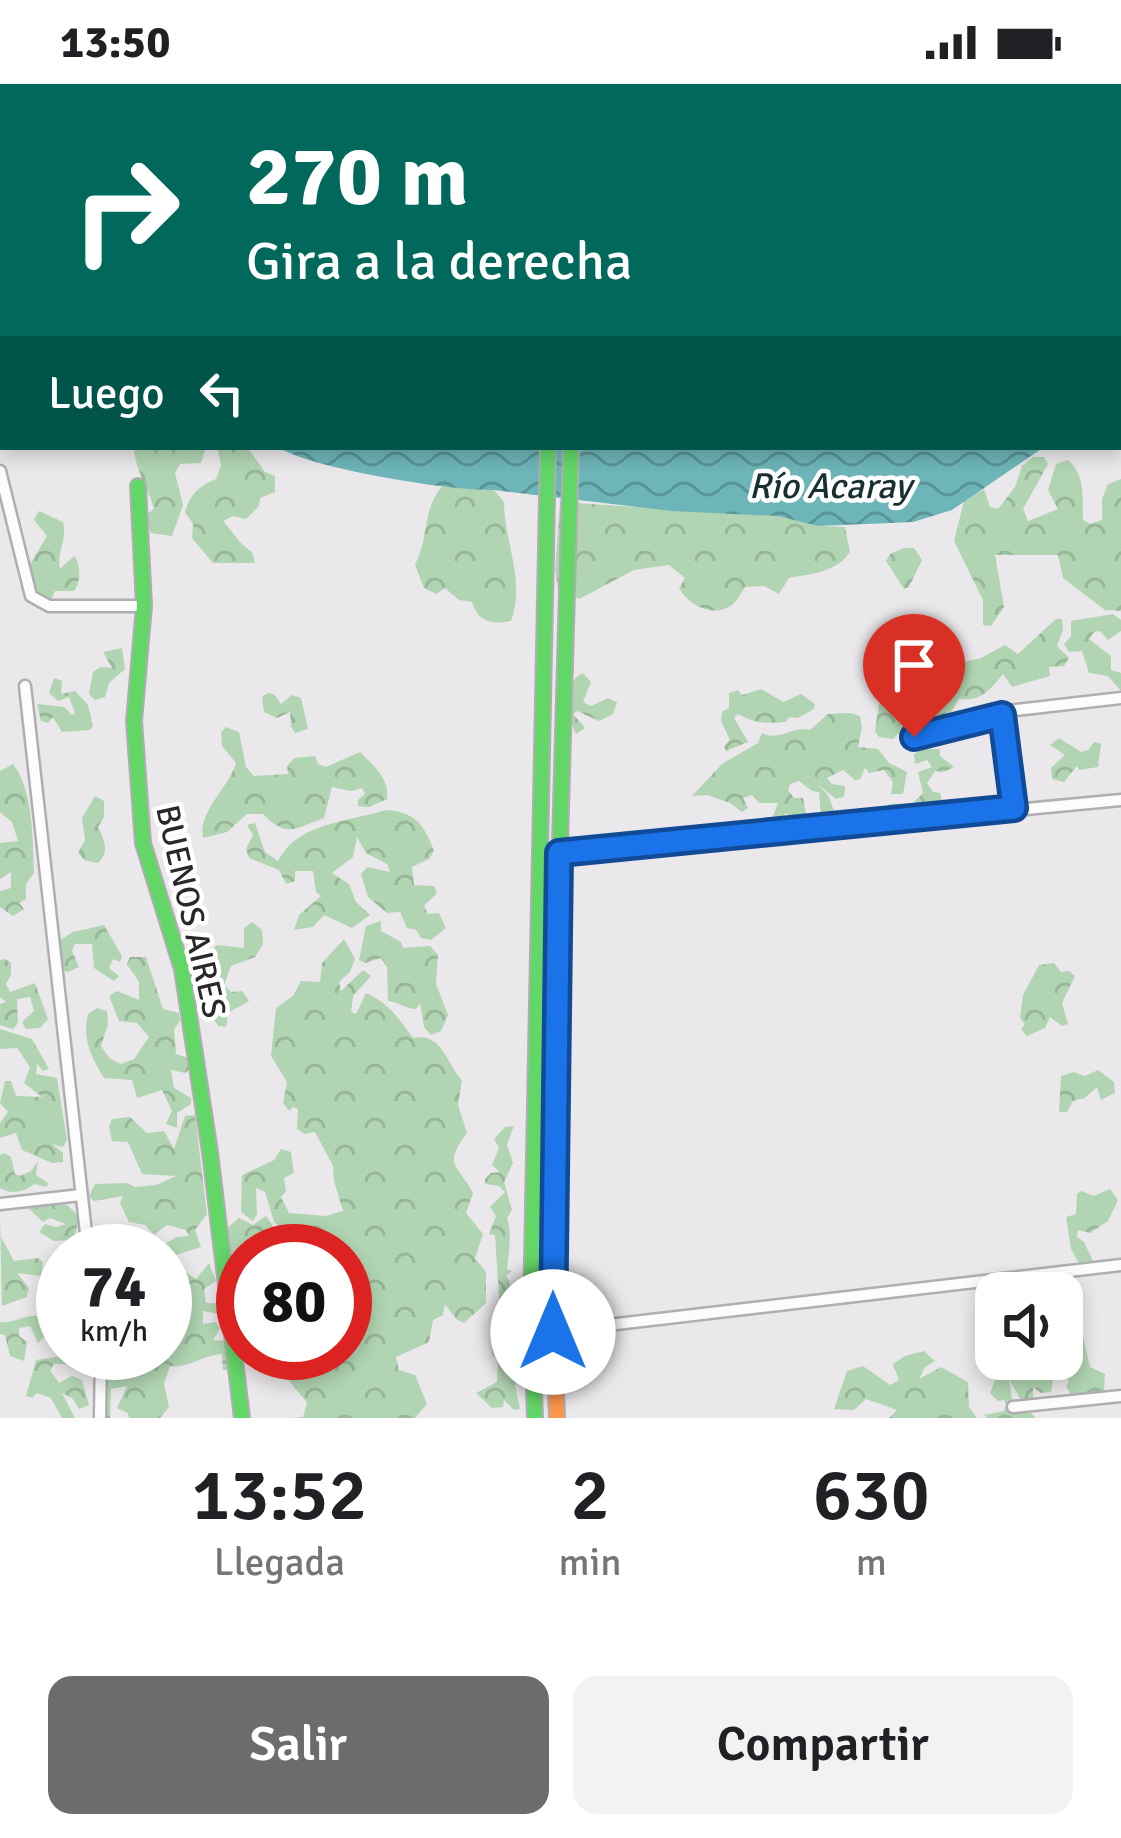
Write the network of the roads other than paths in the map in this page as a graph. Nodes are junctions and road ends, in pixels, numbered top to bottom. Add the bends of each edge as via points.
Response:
1 (548, 450) edge
2 (571, 450) edge
3 (0, 471) edge
4 (138, 486) dead end
5 (144, 606) junction
6 (25, 686) dead end
7 (1121, 698) edge
8 (1002, 715) junction
9 (914, 737) dead end
10 (1121, 800) edge
11 (1014, 808) junction
12 (559, 853) junction
13 (81, 1195) junction
14 (0, 1204) edge
15 (85, 1224) edge
16 (1121, 1265) edge
17 (553, 1332) junction
18 (531, 1334) junction
19 (101, 1380) edge
20 (1121, 1396) edge
21 (1013, 1408) dead end
22 (100, 1418) edge
23 (242, 1418) edge
24 (535, 1418) edge
25 (557, 1418) edge

1 - 18 main road
2 - 12 main road
3 - 5 street via 31,596 49,606
4 - 5 main road, BUENOS AIRES
5 - 23 main road, BUENOS AIRES via 134,721 143,843 182,969
6 - 13 street
7 - 8 street
8 - 9 street
8 - 11 street
10 - 11 street
11 - 12 street
12 - 17 main road
13 - 14 street
13 - 15 street
16 - 17 street
17 - 18 street
17 - 25 main road
18 - 24 main road
19 - 22 street
20 - 21 street

